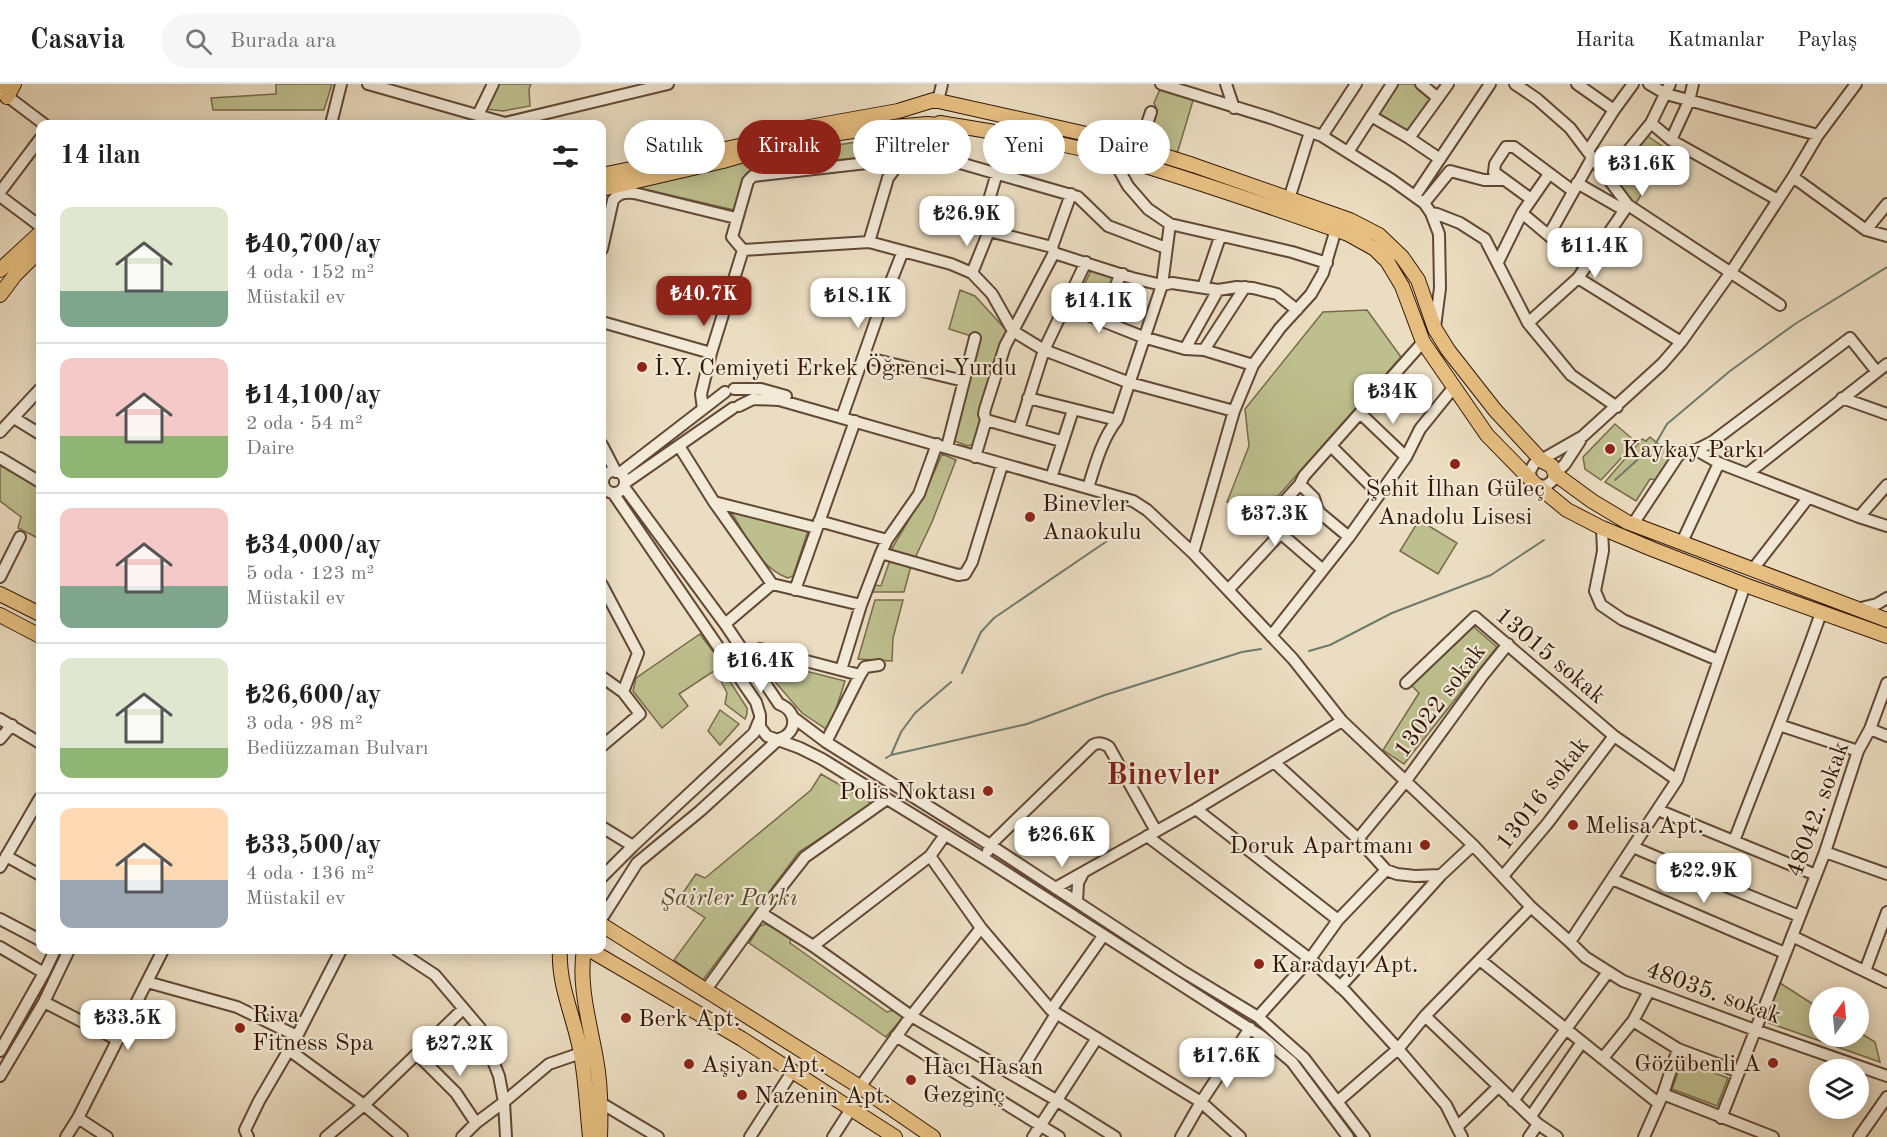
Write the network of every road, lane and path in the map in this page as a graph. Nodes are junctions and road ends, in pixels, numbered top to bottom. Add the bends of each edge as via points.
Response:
1 (14, 84) edge
2 (341, 84) edge
3 (368, 84) edge
4 (493, 84) edge
5 (668, 84) edge
6 (942, 84) edge
7 (1161, 84) edge
8 (1226, 84) edge
9 (1356, 84) edge
10 (1392, 84) edge
11 (1421, 84) edge
12 (1448, 84) edge
13 (1490, 84) edge
14 (1577, 84) edge
15 (1633, 84) edge
16 (1649, 84) edge
17 (1693, 84) edge
18 (1856, 84) edge
19 (1523, 86) edge
20 (2, 89) edge
21 (1668, 89) edge
22 (1438, 98) junction
23 (1689, 100) junction
24 (935, 102) junction
25 (1234, 108) junction
26 (1614, 110) junction
27 (1151, 112) dead end
28 (478, 115) junction
29 (1371, 116) junction
30 (39, 120) edge
31 (331, 120) edge
32 (493, 120) edge
33 (528, 120) edge
34 (924, 120) edge
35 (944, 120) edge
36 (1148, 120) edge
37 (1651, 123) junction
38 (971, 129) edge
39 (853, 131) edge
40 (1077, 132) edge
41 (1310, 132) junction
42 (1818, 135) junction
43 (1322, 136) junction
44 (1409, 138) junction
45 (1671, 140) junction
46 (36, 144) edge
47 (1077, 148) edge
48 (1348, 152) junction
49 (1590, 155) junction
50 (1170, 158) edge
51 (1440, 159) junction
52 (853, 165) edge
53 (606, 174) edge
54 (891, 174) edge
55 (997, 174) edge
56 (1001, 174) edge
57 (1121, 174) edge
58 (1168, 174) edge
59 (1549, 174) junction
60 (1606, 177) junction
61 (1793, 177) junction
62 (1503, 180) junction
63 (1575, 187) junction
64 (606, 188) edge
65 (0, 194) edge
66 (1071, 194) junction
67 (1289, 199) junction
68 (1531, 199) junction
69 (1419, 200) junction
70 (1778, 200) junction
71 (1887, 204) edge
72 (1626, 208) junction
73 (1431, 213) junction
74 (1522, 213) junction
75 (736, 218) junction
76 (36, 223) edge
77 (1170, 224) junction
78 (1336, 229) junction
79 (1866, 230) junction
80 (606, 231) edge
81 (988, 231) junction
82 (1549, 234) junction
83 (1887, 236) edge
84 (36, 237) edge
85 (1220, 237) junction
86 (869, 242) junction
87 (1166, 248) junction
88 (743, 250) junction
89 (1053, 250) junction
90 (903, 251) junction
91 (36, 253) edge
92 (1086, 262) junction
93 (1498, 262) junction
94 (1327, 263) junction
95 (1586, 267) junction
96 (0, 270) edge
97 (1731, 272) junction
98 (972, 273) junction
99 (1123, 274) junction
100 (1439, 278) junction
101 (1578, 278) junction
102 (1418, 280) junction
103 (1162, 285) junction
104 (1203, 287) junction
105 (1245, 287) junction
106 (1218, 290) junction
107 (0, 295) edge
108 (1780, 305) dead end
109 (1065, 306) junction
110 (1297, 310) junction
111 (1102, 320) junction
112 (606, 323) edge
113 (1528, 323) junction
114 (1435, 329) junction
115 (1013, 331) junction
116 (1143, 337) junction
117 (975, 338) dead end
118 (1423, 342) junction
119 (1681, 342) junction
120 (1185, 349) junction
121 (1044, 350) junction
122 (1204, 350) junction
123 (711, 353) junction
124 (864, 357) junction
125 (1887, 364) edge
126 (1253, 365) junction
127 (1877, 372) junction
128 (964, 381) junction
129 (1130, 382) junction
130 (1454, 387) junction
131 (730, 391) junction
132 (36, 393) edge
133 (1028, 398) junction
134 (1842, 398) junction
135 (736, 407) junction
136 (1617, 407) junction
137 (703, 409) junction
138 (1073, 410) junction
139 (1234, 411) junction
140 (1360, 413) junction
141 (830, 414) junction
142 (1887, 414) edge
143 (842, 417) junction
144 (14, 418) junction
145 (986, 420) junction
146 (1117, 420) junction
147 (855, 421) junction
148 (1019, 429) junction
149 (0, 432) edge
150 (36, 432) edge
151 (1583, 436) junction
152 (1061, 441) junction
153 (942, 445) junction
154 (679, 446) junction
155 (1331, 446) junction
156 (1696, 450) junction
157 (606, 452) edge
158 (975, 457) junction
159 (1406, 457) junction
160 (0, 458) edge
161 (1542, 461) junction
162 (1719, 463) junction
163 (1002, 465) junction
164 (1555, 474) junction
165 (1747, 474) junction
166 (606, 476) edge
167 (1051, 478) junction
168 (621, 479) junction
169 (36, 480) edge
170 (1534, 482) junction
171 (1300, 484) junction
172 (1887, 485) edge
173 (1088, 488) junction
174 (608, 494) edge
175 (1379, 494) junction
176 (1808, 498) junction
177 (714, 502) junction
178 (1859, 517) junction
179 (1633, 524) junction
180 (818, 525) junction
181 (1887, 526) edge
182 (1602, 528) junction
183 (1281, 533) junction
184 (20, 537) dead end
185 (1349, 537) junction
186 (887, 540) junction
187 (1682, 542) junction
188 (881, 553) junction
189 (1193, 553) junction
190 (1753, 569) junction
191 (1323, 570) junction
192 (0, 577) edge
193 (772, 584) junction
194 (1745, 585) junction
195 (795, 590) junction
196 (1228, 590) junction
197 (606, 592) edge
198 (0, 594) edge
199 (1887, 598) edge
200 (861, 605) junction
201 (1857, 609) junction
202 (36, 612) edge
203 (1821, 613) junction
204 (2, 619) edge
205 (1887, 620) edge
206 (724, 624) junction
207 (36, 634) edge
208 (1271, 636) junction
209 (1887, 636) edge
210 (1508, 644) junction
211 (760, 649) dead end
212 (1718, 660) junction
213 (879, 665) dead end
214 (841, 670) junction
215 (860, 675) junction
216 (606, 680) edge
217 (1887, 682) edge
218 (1406, 683) dead end
219 (623, 692) junction
220 (779, 704) junction
221 (760, 718) junction
222 (794, 718) junction
223 (0, 719) edge
224 (1342, 721) junction
225 (12, 725) junction
226 (1779, 725) junction
227 (1870, 729) junction
228 (1614, 736) junction
229 (1887, 736) edge
230 (0, 739) edge
231 (778, 739) junction
232 (36, 740) edge
233 (826, 742) junction
234 (606, 744) edge
235 (1858, 752) junction
236 (1274, 762) junction
237 (1677, 780) junction
238 (1405, 782) junction
239 (887, 799) junction
240 (36, 805) edge
241 (1196, 809) junction
242 (1658, 810) junction
243 (606, 829) edge
244 (1151, 833) junction
245 (945, 835) junction
246 (1358, 839) junction
247 (1734, 842) junction
248 (1473, 845) junction
249 (633, 846) junction
250 (990, 846) junction
251 (1633, 847) junction
252 (1825, 852) junction
253 (6, 856) junction
254 (930, 856) junction
255 (985, 859) junction
256 (0, 867) edge
257 (1386, 870) junction
258 (36, 873) edge
259 (606, 873) edge
260 (1083, 873) junction
261 (1887, 874) edge
262 (1441, 875) junction
263 (1816, 875) junction
264 (1503, 876) junction
265 (1612, 879) junction
266 (1055, 888) junction
267 (1077, 902) junction
268 (1531, 907) junction
269 (606, 912) edge
270 (1887, 912) edge
271 (761, 914) junction
272 (1799, 916) junction
273 (0, 919) edge
274 (1338, 920) junction
275 (606, 928) edge
276 (981, 928) junction
277 (1103, 936) junction
278 (1792, 936) junction
279 (36, 938) edge
280 (1570, 942) junction
281 (813, 946) junction
282 (0, 947) edge
283 (1785, 953) junction
284 (53, 954) edge
285 (67, 954) edge
286 (161, 954) edge
287 (339, 954) edge
288 (403, 954) edge
289 (560, 954) edge
290 (584, 954) edge
291 (597, 954) edge
292 (1310, 959) junction
293 (1480, 960) junction
294 (609, 961) junction
295 (582, 969) junction
296 (1865, 971) junction
297 (1608, 972) junction
298 (44, 973) junction
299 (147, 982) junction
300 (1887, 982) edge
301 (1340, 987) junction
302 (705, 991) junction
303 (1649, 991) junction
304 (44, 1002) junction
305 (463, 1009) junction
306 (1053, 1012) junction
307 (911, 1016) junction
308 (1425, 1016) junction
309 (1258, 1017) junction
310 (1633, 1021) junction
311 (1250, 1028) junction
312 (1565, 1030) junction
313 (1755, 1030) junction
314 (297, 1036) junction
315 (896, 1036) junction
316 (1097, 1038) junction
317 (118, 1040) junction
318 (1582, 1042) junction
319 (1398, 1049) junction
320 (1678, 1049) junction
321 (289, 1050) junction
322 (0, 1051) edge
323 (581, 1053) junction
324 (417, 1054) junction
325 (1603, 1058) junction
326 (792, 1072) junction
327 (1739, 1072) junction
328 (0, 1076) edge
329 (1887, 1076) edge
330 (1017, 1077) junction
331 (1498, 1086) junction
332 (860, 1087) junction
333 (1887, 1096) edge
334 (1660, 1099) junction
335 (1056, 1100) junction
336 (1513, 1101) junction
337 (504, 1102) junction
338 (1201, 1102) junction
339 (1337, 1102) junction
340 (601, 1103) junction
341 (364, 1105) junction
342 (851, 1109) junction
343 (78, 1118) junction
344 (1721, 1118) junction
345 (1534, 1120) junction
346 (476, 1123) junction
347 (1040, 1125) junction
348 (1460, 1132) edge
349 (66, 1137) edge
350 (107, 1137) edge
351 (248, 1137) edge
352 (326, 1137) edge
353 (402, 1137) edge
354 (462, 1137) edge
355 (506, 1137) edge
356 (590, 1137) edge
357 (600, 1137) edge
358 (658, 1137) edge
359 (750, 1137) edge
360 (833, 1137) edge
361 (895, 1137) edge
362 (933, 1137) edge
363 (1033, 1137) edge
364 (1059, 1137) edge
365 (1115, 1137) edge
366 (1181, 1137) edge
367 (1240, 1137) edge
368 (1348, 1137) edge
369 (1364, 1137) edge
370 (1529, 1137) edge
371 (1557, 1137) edge
372 (1644, 1137) edge
373 (1773, 1137) edge
374 (1859, 1137) edge

1 - 20 main road
2 - 31 street
3 - 28 street
4 - 28 street
5 - 33 street
6 - 24 street
7 - 25 street
8 - 25 street
9 - 43 street
10 - 29 street
11 - 22 street
12 - 22 street
13 - 51 street
14 - 26 street
15 - 26 street
16 - 21 street
17 - 23 street
18 - 42 street
19 - 49 street via 1570,129
20 - 30 street
21 - 23 street
21 - 37 street
22 - 44 street
23 - 42 street
23 - 45 street
24 - 34 main road via 921,110
24 - 35 main road via 946,113
24 - 40 main road
24 - 53 main road
25 - 41 street
26 - 49 street
27 - 36 street
28 - 32 street
29 - 44 street
29 - 48 street
37 - 45 street
37 - 60 street
38 - 47 main road
39 - 64 main road via 798,139
41 - 43 street
41 - 67 street
42 - 61 street
43 - 48 street
44 - 51 street
45 - 70 street
46 - 65 street
48 - 69 street
49 - 60 street
49 - 63 street
50 - 67 main road
51 - 69 street
52 - 75 street via 753,176 748,180
54 - 86 street
55 - 81 street via 989,200 995,216
56 - 66 street
57 - 77 street via 1148,209
58 - 78 main road
59 - 62 street via 1514,147 1506,147 1494,172
59 - 63 street
59 - 68 street
60 - 72 street
61 - 70 street
61 - 79 street
62 - 68 street
62 - 69 street via 1484,180 1450,171
63 - 72 street
63 - 82 street
65 - 76 street
66 - 87 street via 1108,226
66 - 89 street
67 - 102 main road via 1350,220 1379,235
68 - 74 street
69 - 73 street
70 - 97 street
71 - 79 street
72 - 95 street
72 - 97 street
73 - 93 street via 1460,223 1485,239
73 - 100 street via 1438,234
74 - 82 street
74 - 93 street
75 - 80 street via 624,192 613,200
75 - 88 street via 732,237
77 - 85 street
77 - 87 street
78 - 94 street
78 - 118 main road via 1375,249 1387,261 1402,286
79 - 83 street
81 - 89 street
81 - 98 street
82 - 95 street
84 - 96 main road
85 - 94 street
85 - 104 street
86 - 88 street
86 - 90 street
87 - 103 street
88 - 123 street
89 - 92 street
89 - 115 street
90 - 98 street
90 - 124 street
91 - 107 main road
92 - 99 street
92 - 109 street
93 - 113 street
94 - 110 street via 1311,294
95 - 101 street
97 - 108 street
97 - 119 street
98 - 115 street via 992,294
99 - 103 street
99 - 111 street
100 - 102 street via 1429,283
100 - 114 street
101 - 113 street
101 - 119 street
102 - 114 main road
103 - 104 street
103 - 116 street
104 - 106 street
105 - 106 street
105 - 110 street via 1277,294
105 - 122 street
106 - 120 street
109 - 111 street
109 - 121 street
110 - 126 street
111 - 116 street
112 - 123 street
113 - 136 street via 1571,375
114 - 161 main road via 1495,410
115 - 121 street
115 - 145 street via 984,414
116 - 120 street
116 - 129 street
117 - 128 street
118 - 130 main road
118 - 140 street
119 - 136 street
120 - 122 street
121 - 129 street
121 - 133 street
122 - 126 street
123 - 137 street via 701,394
124 - 128 street
124 - 143 street
125 - 127 street
126 - 139 street
127 - 134 street
127 - 156 street via 1850,338
128 - 153 street
129 - 139 street
129 - 146 street
130 - 159 street via 1420,429
130 - 170 main road via 1487,435
131 - 135 street via 741,394 742,400
131 - 135 street via 723,401
131 - 137 street
131 - 141 street via 761,389 806,402
132 - 144 street
133 - 138 street
133 - 148 street
134 - 142 street
134 - 165 street
135 - 141 street via 753,399 779,400
135 - 154 street
136 - 151 street
137 - 168 street
138 - 146 street
138 - 152 street
139 - 189 street
140 - 155 street
140 - 159 street
141 - 143 street, 48035. sokak
143 - 147 street, 48035. sokak
144 - 149 street
144 - 150 street
145 - 148 street
145 - 158 street
146 - 173 street via 1110,428
147 - 153 street, 48035. sokak
147 - 180 street
148 - 152 street
151 - 161 street
151 - 164 street
152 - 167 street
153 - 158 street, 48035. sokak
153 - 186 street via 919,494
154 - 168 street
154 - 177 street
155 - 171 street
155 - 175 street
156 - 162 street
156 - 179 street via 1680,453
157 - 168 street
158 - 163 street, 48035. sokak
159 - 175 street
160 - 169 street
161 - 164 main road via 1552,466
161 - 170 street via 1532,467 1530,476
162 - 165 street
162 - 187 street
163 - 167 street, 48035. sokak
163 - 188 street via 967,572 958,575
164 - 170 street via 1549,484
164 - 179 main road
165 - 176 street
166 - 168 street via 609,473
167 - 173 street, 48035. sokak
168 - 174 street via 620,492
168 - 206 street
170 - 182 main road via 1567,510
171 - 183 street via 1273,514 1274,525
171 - 185 street via 1314,498 1320,513
172 - 178 street
173 - 189 street, 48035. sokak via 1133,501
174 - 221 street via 756,702
175 - 185 street
176 - 178 street
176 - 190 street
177 - 180 street
177 - 193 street
178 - 181 street
179 - 187 main road
180 - 186 street
180 - 195 street
182 - 194 main road
182 - 212 street via 1603,551 1595,591 1601,605 1623,620
183 - 191 street
183 - 196 street
184 - 192 street
185 - 191 street
186 - 188 street
187 - 190 main road
188 - 200 street
189 - 196 street, 48035. sokak
190 - 201 main road
191 - 208 street
193 - 195 street
193 - 206 street
194 - 203 main road
194 - 212 street
195 - 200 street
196 - 208 street, 48035. sokak
197 - 219 street via 638,652
198 - 202 main road
199 - 201 street
200 - 214 street
201 - 205 main road
203 - 209 main road
203 - 226 street
204 - 207 main road
206 - 220 street
208 - 224 street, 48035. sokak
210 - 218 street, 13015 sokak via 1475,617
210 - 228 street, 13015 sokak
210 - 238 street, 13022 sokak
211 - 214 street
212 - 237 street
213 - 215 street via 865,667
214 - 215 street
215 - 233 street
216 - 219 street
217 - 227 street, 48042. sokak
219 - 234 street via 640,714
220 - 221 street via 768,706
220 - 222 street via 789,709
221 - 231 street via 762,732
221 - 249 street via 754,733
222 - 231 street via 789,734
222 - 233 street
223 - 225 street
224 - 236 street
224 - 238 street, 48035. sokak
225 - 230 street
225 - 232 street
226 - 235 street
226 - 247 street
227 - 229 street
227 - 235 street, 48042. sokak
228 - 237 street, 13015 sokak
228 - 264 street, 13016 sokak
231 - 239 street via 822,759
231 - 269 street via 637,863
233 - 250 street
235 - 252 street, 48042. sokak
236 - 241 street
236 - 246 street
237 - 242 street
238 - 246 street, 13022 sokak
238 - 248 street, 48035. sokak
239 - 245 street
239 - 271 street via 805,857
240 - 253 street
241 - 244 street
241 - 274 street
242 - 247 street
242 - 251 street
243 - 249 street
244 - 250 street via 1109,747 1097,743
244 - 260 street
244 - 292 street
245 - 254 street
245 - 255 street
246 - 257 street
247 - 263 street
248 - 262 street
248 - 264 street, 48035. sokak
249 - 259 street
250 - 255 street
250 - 266 street
251 - 265 street
251 - 272 street
252 - 261 street
252 - 263 street, 48042. sokak
253 - 256 street
253 - 258 street
254 - 276 street
254 - 281 street
255 - 277 street
257 - 262 street via 1415,876
257 - 274 street
260 - 266 street
260 - 267 street
262 - 301 street
263 - 272 street, 48042. sokak
264 - 268 street, 48035. sokak
265 - 280 street
265 - 283 street
266 - 267 street
267 - 309 street
268 - 280 street, 48035. sokak
268 - 293 street
270 - 296 street
271 - 281 street
271 - 302 street
272 - 278 street, 48042. sokak
273 - 279 street
274 - 292 street
275 - 302 main road
276 - 306 street
276 - 307 street
277 - 306 street
277 - 311 street
278 - 283 street, 48042. sokak
278 - 296 street
280 - 297 street, 48035. sokak
281 - 307 street
282 - 298 street
283 - 313 street, 48042. sokak
284 - 298 street
285 - 304 street
286 - 299 street
287 - 314 street
288 - 305 street via 435,975
289 - 323 main road via 564,987
290 - 295 main road
291 - 294 main road
292 - 301 street
292 - 309 street
293 - 308 street
293 - 312 street
294 - 295 main road via 593,959
294 - 326 main road
295 - 340 main road
296 - 300 street
297 - 303 street, 48035. sokak
297 - 312 street
298 - 322 street
299 - 314 street via 237,1007
299 - 317 street
301 - 319 street
302 - 332 main road
303 - 310 street
303 - 313 street, 48035. sokak
304 - 317 street
304 - 328 street
305 - 324 street
305 - 337 street via 480,1028 499,1076
306 - 316 street
306 - 330 street
307 - 315 street
307 - 330 street
308 - 319 street
308 - 331 street
309 - 339 street via 1297,1050
310 - 320 street
310 - 325 street
311 - 338 street
311 - 368 street via 1292,1062
312 - 318 street
312 - 336 street
313 - 327 street, 48042. sokak
313 - 329 street, 48035. sokak
314 - 321 street
315 - 332 street
315 - 347 street
316 - 335 street
316 - 338 street
317 - 343 street
318 - 325 street
318 - 345 street
319 - 339 street
319 - 348 street via 1446,1105
320 - 327 street
320 - 334 street
321 - 341 street
321 - 351 street via 245,1130
323 - 337 street via 549,1064
323 - 356 main road
324 - 341 street
324 - 346 street via 456,1093
325 - 334 street
326 - 342 main road
326 - 359 street
327 - 344 street, 48042. sokak
330 - 335 street
331 - 336 street
331 - 348 street
332 - 362 main road
333 - 374 street
334 - 344 street
334 - 372 street
335 - 347 street
335 - 365 street
336 - 345 street
337 - 346 street
337 - 355 street
338 - 366 street
338 - 367 street
339 - 369 street
340 - 357 main road
340 - 358 street
341 - 352 street
341 - 353 street
342 - 360 street
342 - 361 main road
343 - 349 street
343 - 350 street
344 - 373 street
345 - 370 street
345 - 371 street
346 - 354 street
347 - 363 street
347 - 364 street

